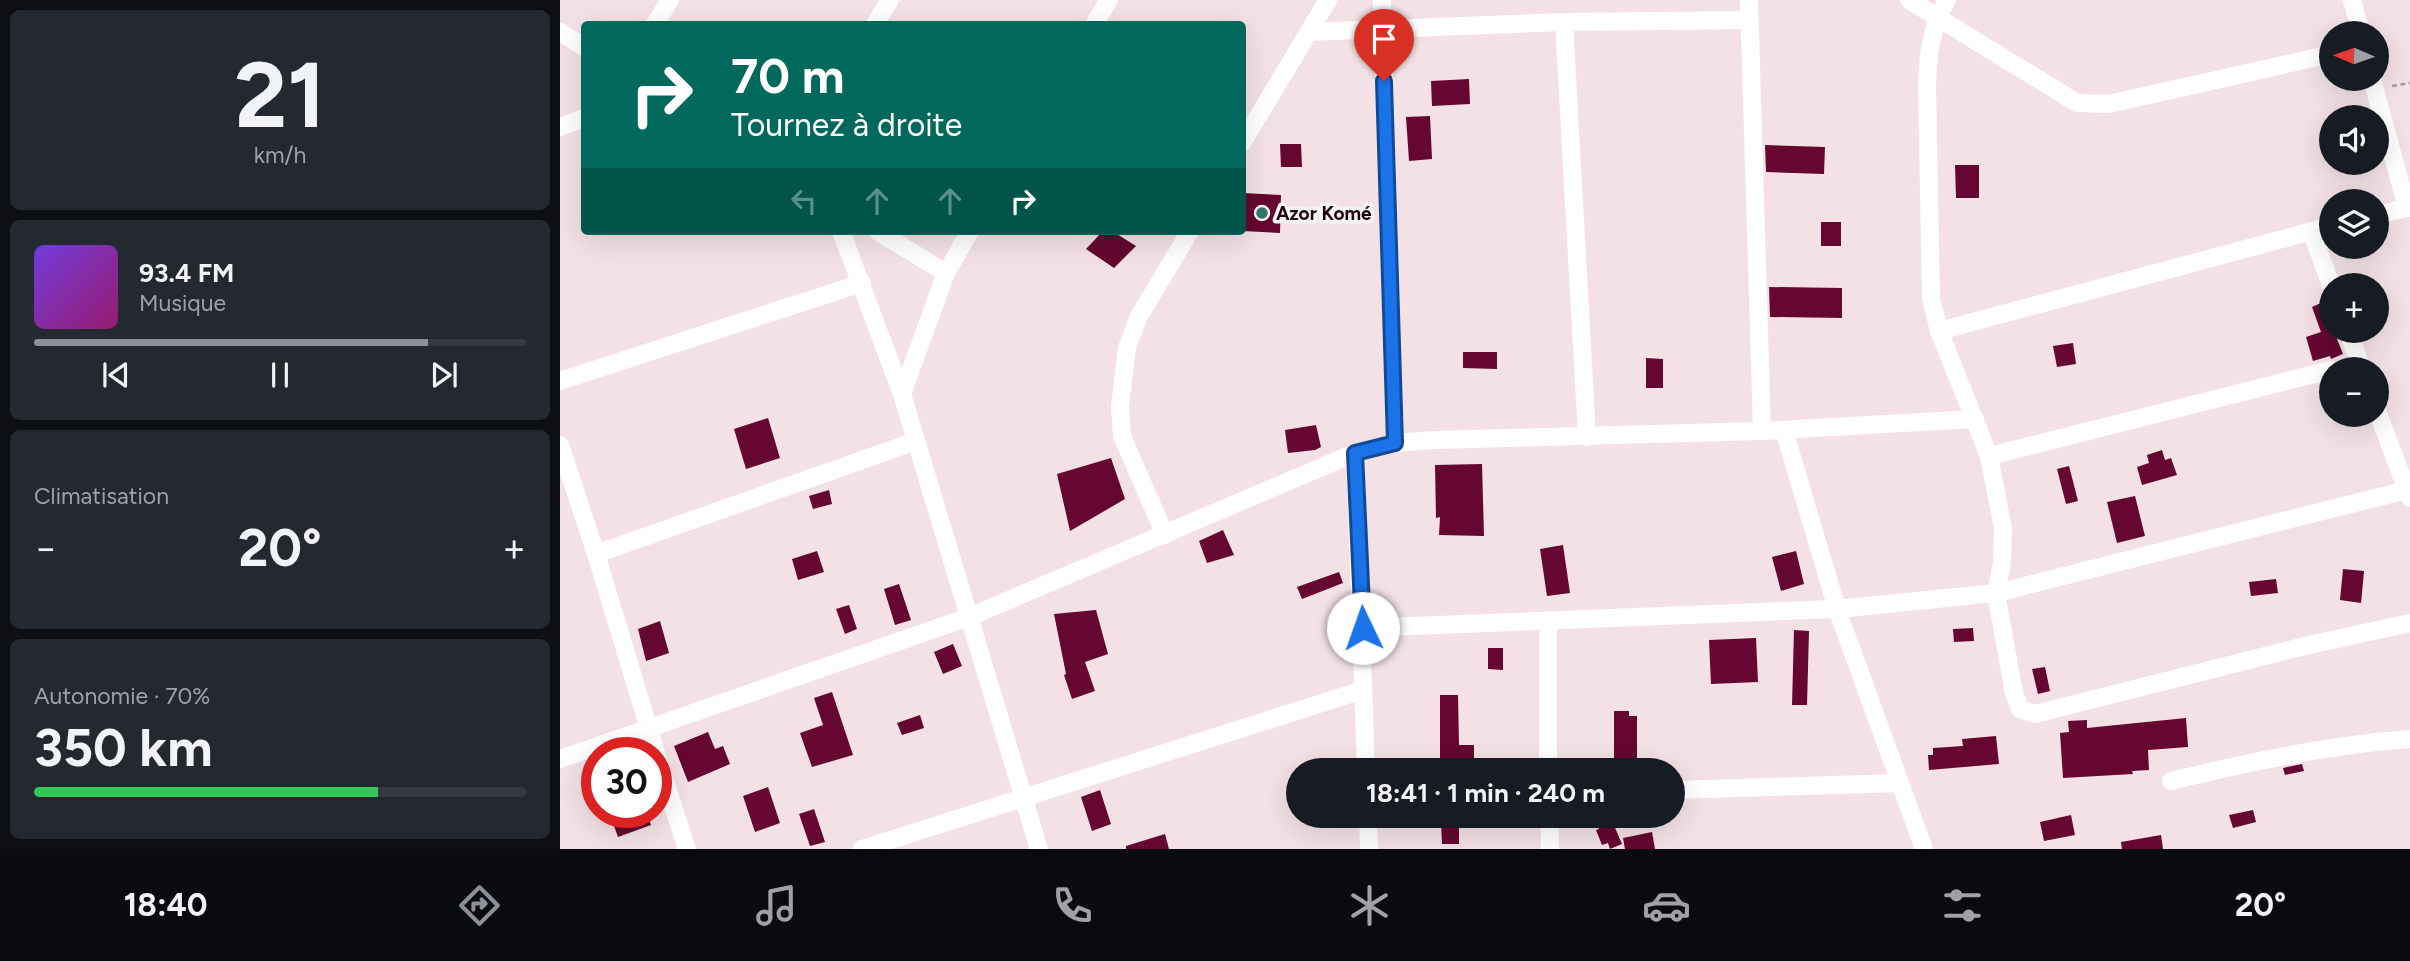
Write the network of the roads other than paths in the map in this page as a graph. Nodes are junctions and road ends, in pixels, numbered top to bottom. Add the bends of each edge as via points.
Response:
1 (670, 0) edge
2 (890, 0) edge
3 (1109, 0) edge
4 (1328, 0) edge
5 (1382, 0) edge
6 (1749, 0) edge
7 (1909, 0) edge
8 (1947, 0) edge
9 (2352, 0) edge
10 (1937, 17) junction
11 (1749, 20) junction
12 (657, 21) edge
13 (877, 21) edge
14 (1096, 21) edge
15 (2358, 21) edge
16 (1564, 22) junction
17 (1382, 28) junction
18 (560, 32) edge
19 (1309, 32) junction
20 (581, 45) edge
21 (2319, 57) edge
22 (2375, 91) edge
23 (581, 119) edge
24 (560, 127) edge
25 (1246, 136) edge
26 (2408, 208) edge
27 (2389, 212) edge
28 (2319, 228) edge
29 (2311, 230) junction
30 (843, 235) edge
31 (884, 235) edge
32 (968, 235) edge
33 (1188, 235) edge
34 (946, 273) junction
35 (2327, 273) edge
36 (862, 283) junction
37 (1939, 331) junction
38 (2319, 374) edge
39 (560, 381) edge
40 (902, 394) junction
41 (1975, 419) junction
42 (2383, 427) edge
43 (1784, 430) junction
44 (1762, 431) junction
45 (1587, 437) junction
46 (916, 441) junction
47 (1395, 443) junction
48 (560, 445) edge
49 (1355, 453) junction
50 (1989, 456) junction
51 (2408, 494) edge
52 (1165, 535) junction
53 (596, 554) junction
54 (1996, 593) junction
55 (1838, 609) junction
56 (969, 617) junction
57 (1548, 620) junction
58 (2410, 622) edge
59 (1363, 628) junction
60 (1363, 690) junction
61 (648, 730) junction
62 (650, 737) edge
63 (2410, 739) edge
64 (1366, 758) edge
65 (1548, 758) edge
66 (560, 759) edge
67 (2171, 781) dead end
68 (1900, 783) junction
69 (1685, 790) edge
70 (1023, 798) junction
71 (672, 803) edge
72 (1368, 828) edge
73 (1549, 828) edge
74 (687, 849) edge
75 (862, 849) edge
76 (1039, 849) edge
77 (1369, 849) edge
78 (1550, 849) edge
79 (1924, 849) edge

1 - 12 street
2 - 13 street
3 - 14 street
4 - 19 street
5 - 17 street
6 - 11 street
7 - 10 street
8 - 10 street
9 - 15 street
10 - 21 street via 2077,103 2109,104
10 - 37 street via 1929,48 1927,98 1929,261
11 - 16 street
11 - 44 street
16 - 17 street
16 - 45 street
17 - 19 street
17 - 47 street
18 - 20 street
19 - 25 street
22 - 26 street
23 - 24 street
26 - 27 street
28 - 29 street
29 - 35 street
29 - 37 street
30 - 36 street
31 - 34 street
32 - 34 street
33 - 52 street via 1138,318 1127,348 1120,407 1122,436
34 - 40 street
36 - 39 street
36 - 40 street
37 - 41 street
38 - 50 street
40 - 46 street
41 - 43 street
41 - 50 street
42 - 51 street
43 - 44 street
43 - 55 street
44 - 45 street
45 - 47 street
46 - 53 street
46 - 56 street
47 - 49 street
48 - 53 street
49 - 52 street
49 - 59 street
50 - 54 street via 2003,529
51 - 54 street
52 - 56 street
53 - 61 street
54 - 55 street
54 - 58 street via 2014,693 2020,709 2035,714
55 - 57 street
55 - 68 street
56 - 61 street
56 - 70 street
57 - 59 street
57 - 65 street
59 - 60 street
60 - 64 street
60 - 70 street
61 - 62 street
61 - 66 street
63 - 67 street via 2294,753
68 - 69 street
68 - 79 street
70 - 75 street
70 - 76 street
71 - 74 street
72 - 77 street
73 - 78 street

